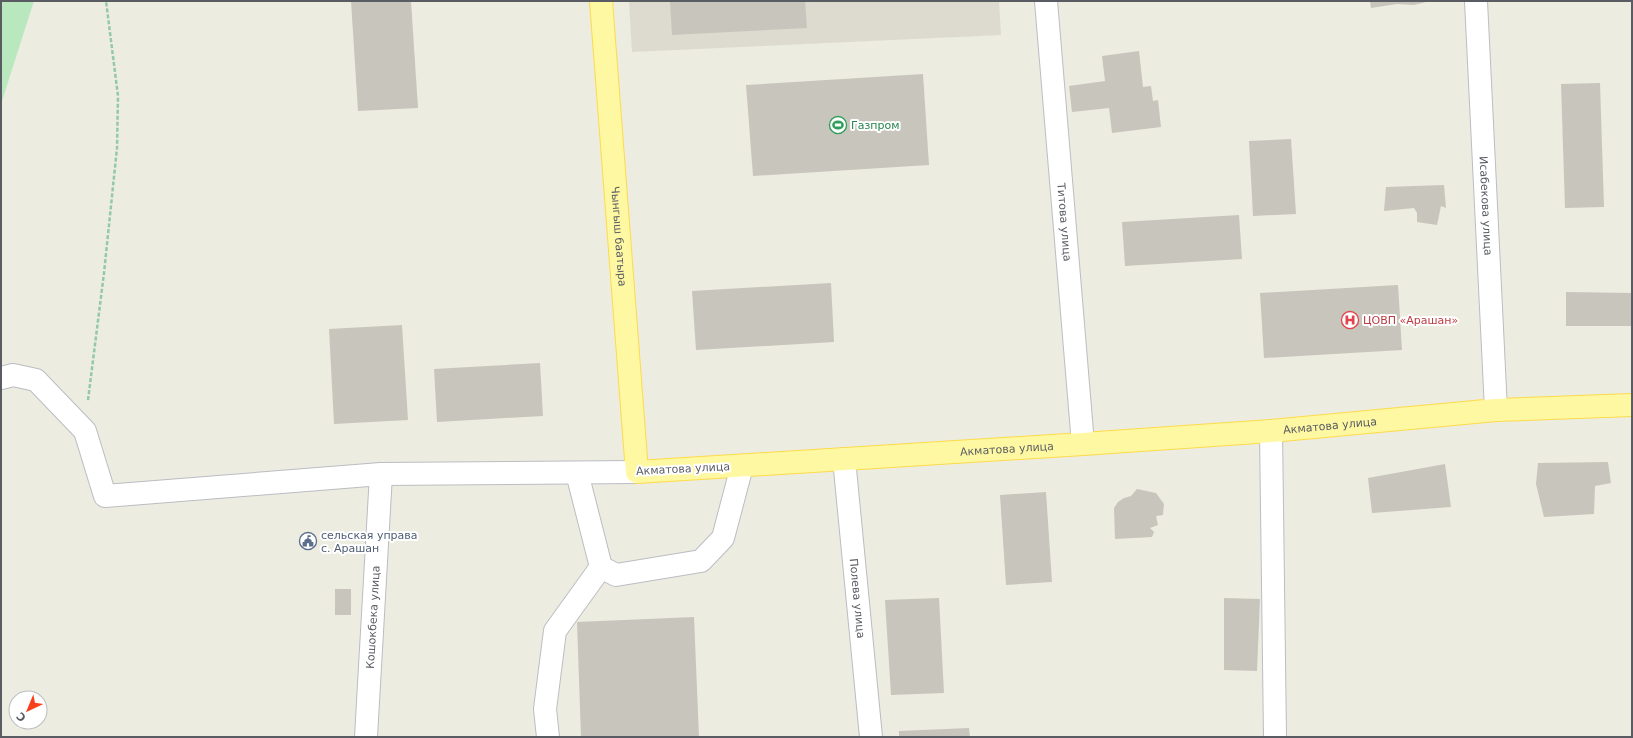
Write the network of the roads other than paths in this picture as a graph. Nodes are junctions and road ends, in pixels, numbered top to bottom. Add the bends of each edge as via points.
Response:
1 (601, 1) edge
2 (1046, 1) edge
3 (1476, 1) edge
4 (1, 378) edge
5 (1632, 406) edge
6 (1496, 410) junction
7 (1271, 431) junction
8 (1083, 444) junction
9 (844, 459) junction
10 (742, 466) junction
11 (577, 472) junction
12 (637, 472) junction
13 (381, 474) junction
14 (601, 567) junction
15 (366, 737) edge
16 (548, 737) edge
17 (871, 737) edge
18 (1275, 737) edge

1 - 12 main road, Чынгыш баатыра
2 - 8 street, Титова улица
3 - 6 street, Исабекова улица
4 - 13 street, Акматова улица via 13,375 36,380 85,431 104,496
5 - 6 main road, Акматова улица
6 - 7 main road, Акматова улица
7 - 8 main road, Акматова улица
7 - 18 street
8 - 9 main road, Акматова улица
9 - 10 main road, Акматова улица
9 - 17 street, Полева улица
10 - 12 main road, Акматова улица
10 - 14 street via 723,538 702,561 616,574
11 - 12 street, Акматова улица
11 - 13 street, Акматова улица
11 - 14 street
13 - 15 street, Кошокбека улица
14 - 16 street via 555,630 545,709

